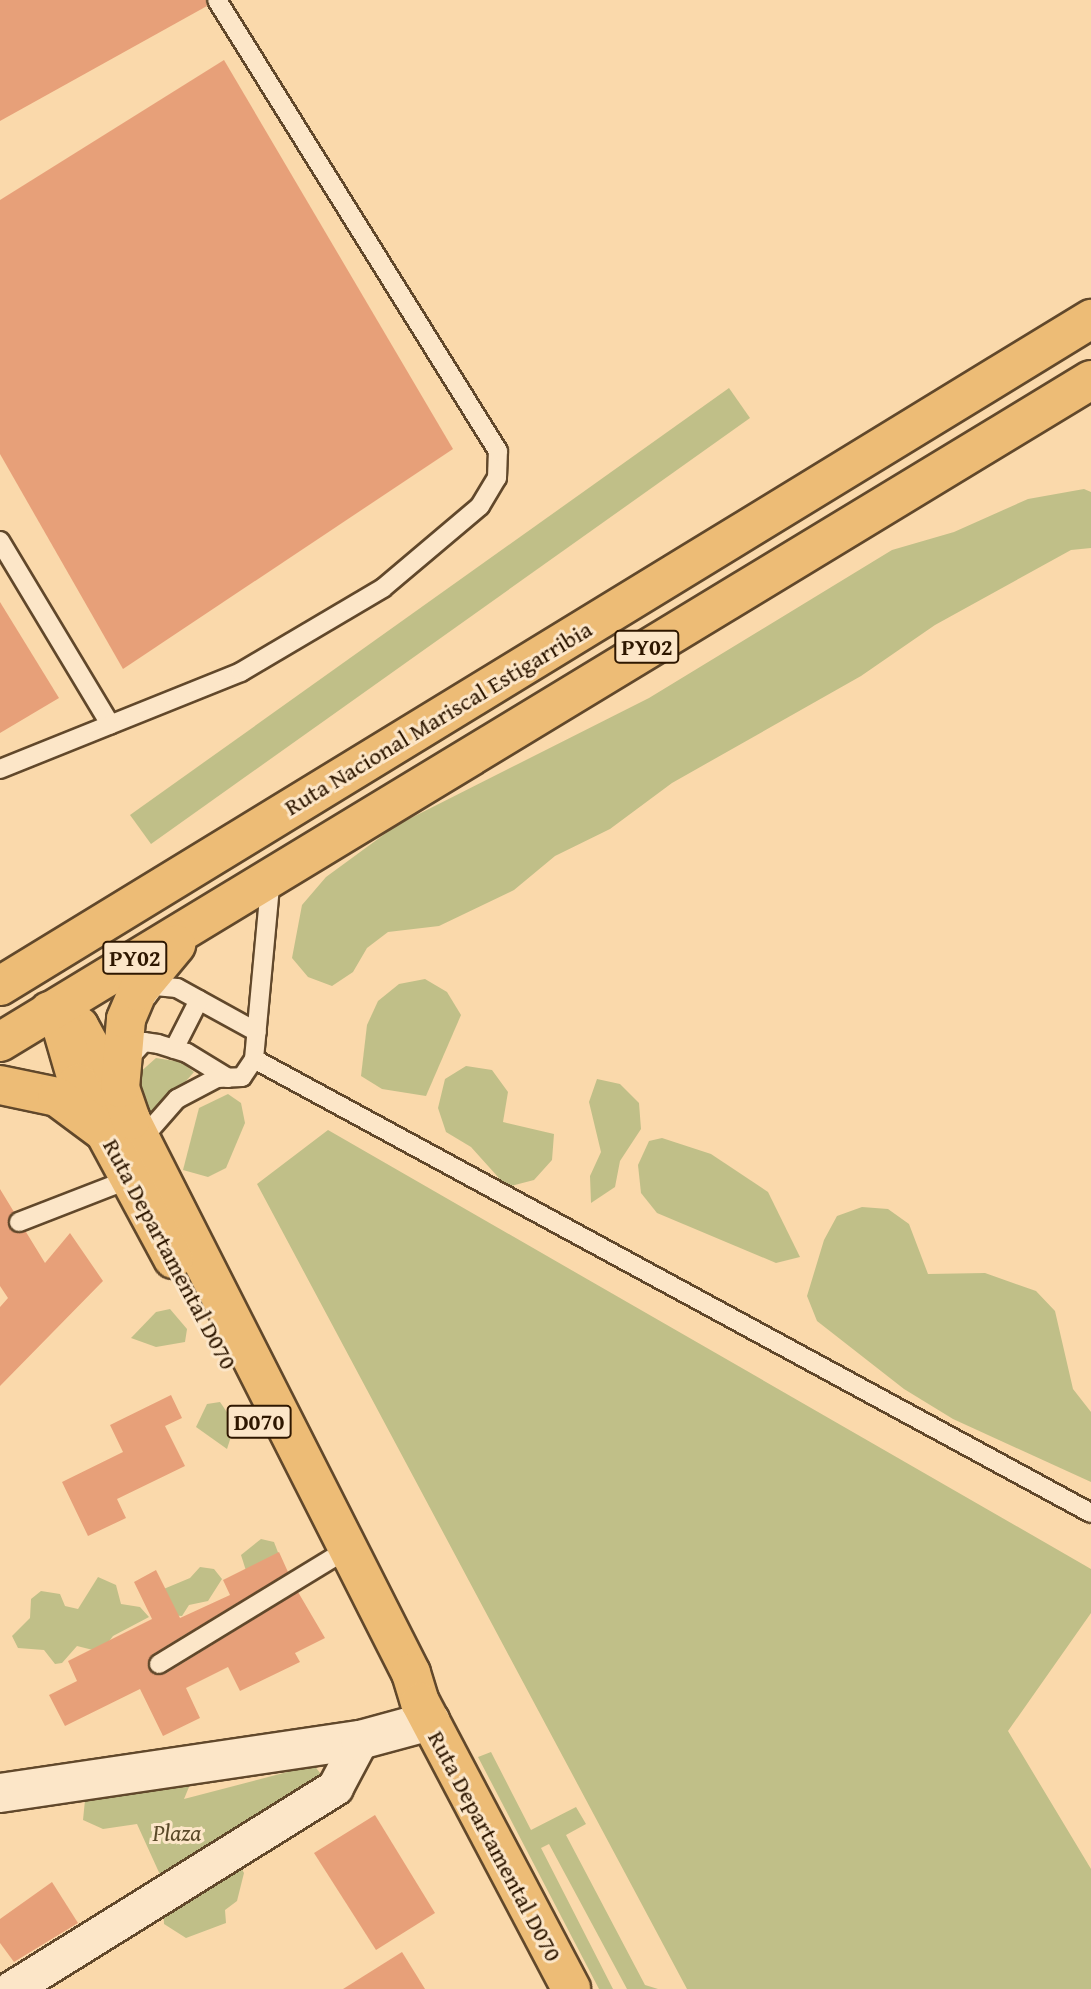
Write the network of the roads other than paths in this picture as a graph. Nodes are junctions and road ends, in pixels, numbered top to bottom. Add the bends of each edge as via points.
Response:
1 (217, 0) edge
2 (1091, 319) edge
3 (1091, 380) edge
4 (0, 541) edge
5 (110, 724) junction
6 (414, 733) junction
7 (0, 769) edge
8 (271, 874) junction
9 (204, 916) junction
10 (0, 986) edge
11 (199, 1000) junction
12 (0, 1008) edge
13 (59, 1009) junction
14 (257, 1032) junction
15 (0, 1042) edge
16 (174, 1049) junction
17 (254, 1059) junction
18 (228, 1078) junction
19 (0, 1085) edge
20 (124, 1107) junction
21 (130, 1179) junction
22 (19, 1222) dead end
23 (1091, 1513) edge
24 (331, 1559) junction
25 (159, 1664) dead end
26 (425, 1712) junction
27 (360, 1740) junction
28 (0, 1793) edge
29 (11, 1989) edge
30 (571, 1989) edge

1 - 5 lane via 498,451 500,463 480,506 383,588 242,672
2 - 6 main road, Ruta Nacional Mariscal Estigarribia / PY02
3 - 8 main road, Ruta Nacional Mariscal Estigarribia / PY02
4 - 5 lane
5 - 7 lane
6 - 10 main road, Ruta Nacional Mariscal Estigarribia / PY02
6 - 13 main road via 345,793 118,930 88,956
8 - 9 main road, Ruta Nacional Mariscal Estigarribia / PY02
8 - 14 lane
9 - 13 main road, Ruta Nacional Mariscal Estigarribia / PY02
9 - 20 main road via 138,991
11 - 14 lane
11 - 16 lane
11 - 20 lane via 177,988 155,986 139,1007
12 - 13 main road via 12,1004
13 - 15 main road, Ruta Nacional Mariscal Estigarribia / PY02
13 - 20 main road, Ruta Departamental D070 / D070 via 79,1026
14 - 17 lane
16 - 18 lane
16 - 20 lane via 144,1042 131,1053
17 - 18 lane via 242,1077
17 - 23 lane
18 - 20 lane via 177,1099
19 - 20 main road
20 - 21 main road, Ruta Departamental D070 / D070
20 - 26 main road, Ruta Departamental D070 / D070 via 411,1673
21 - 22 lane
21 - 24 main road, Ruta Departamental D070 / D070
24 - 25 lane
24 - 26 main road, Ruta Departamental D070 / D070 via 398,1685
26 - 27 street
26 - 30 main road, Ruta Departamental D070 / D070
27 - 28 street
27 - 29 street via 335,1787

